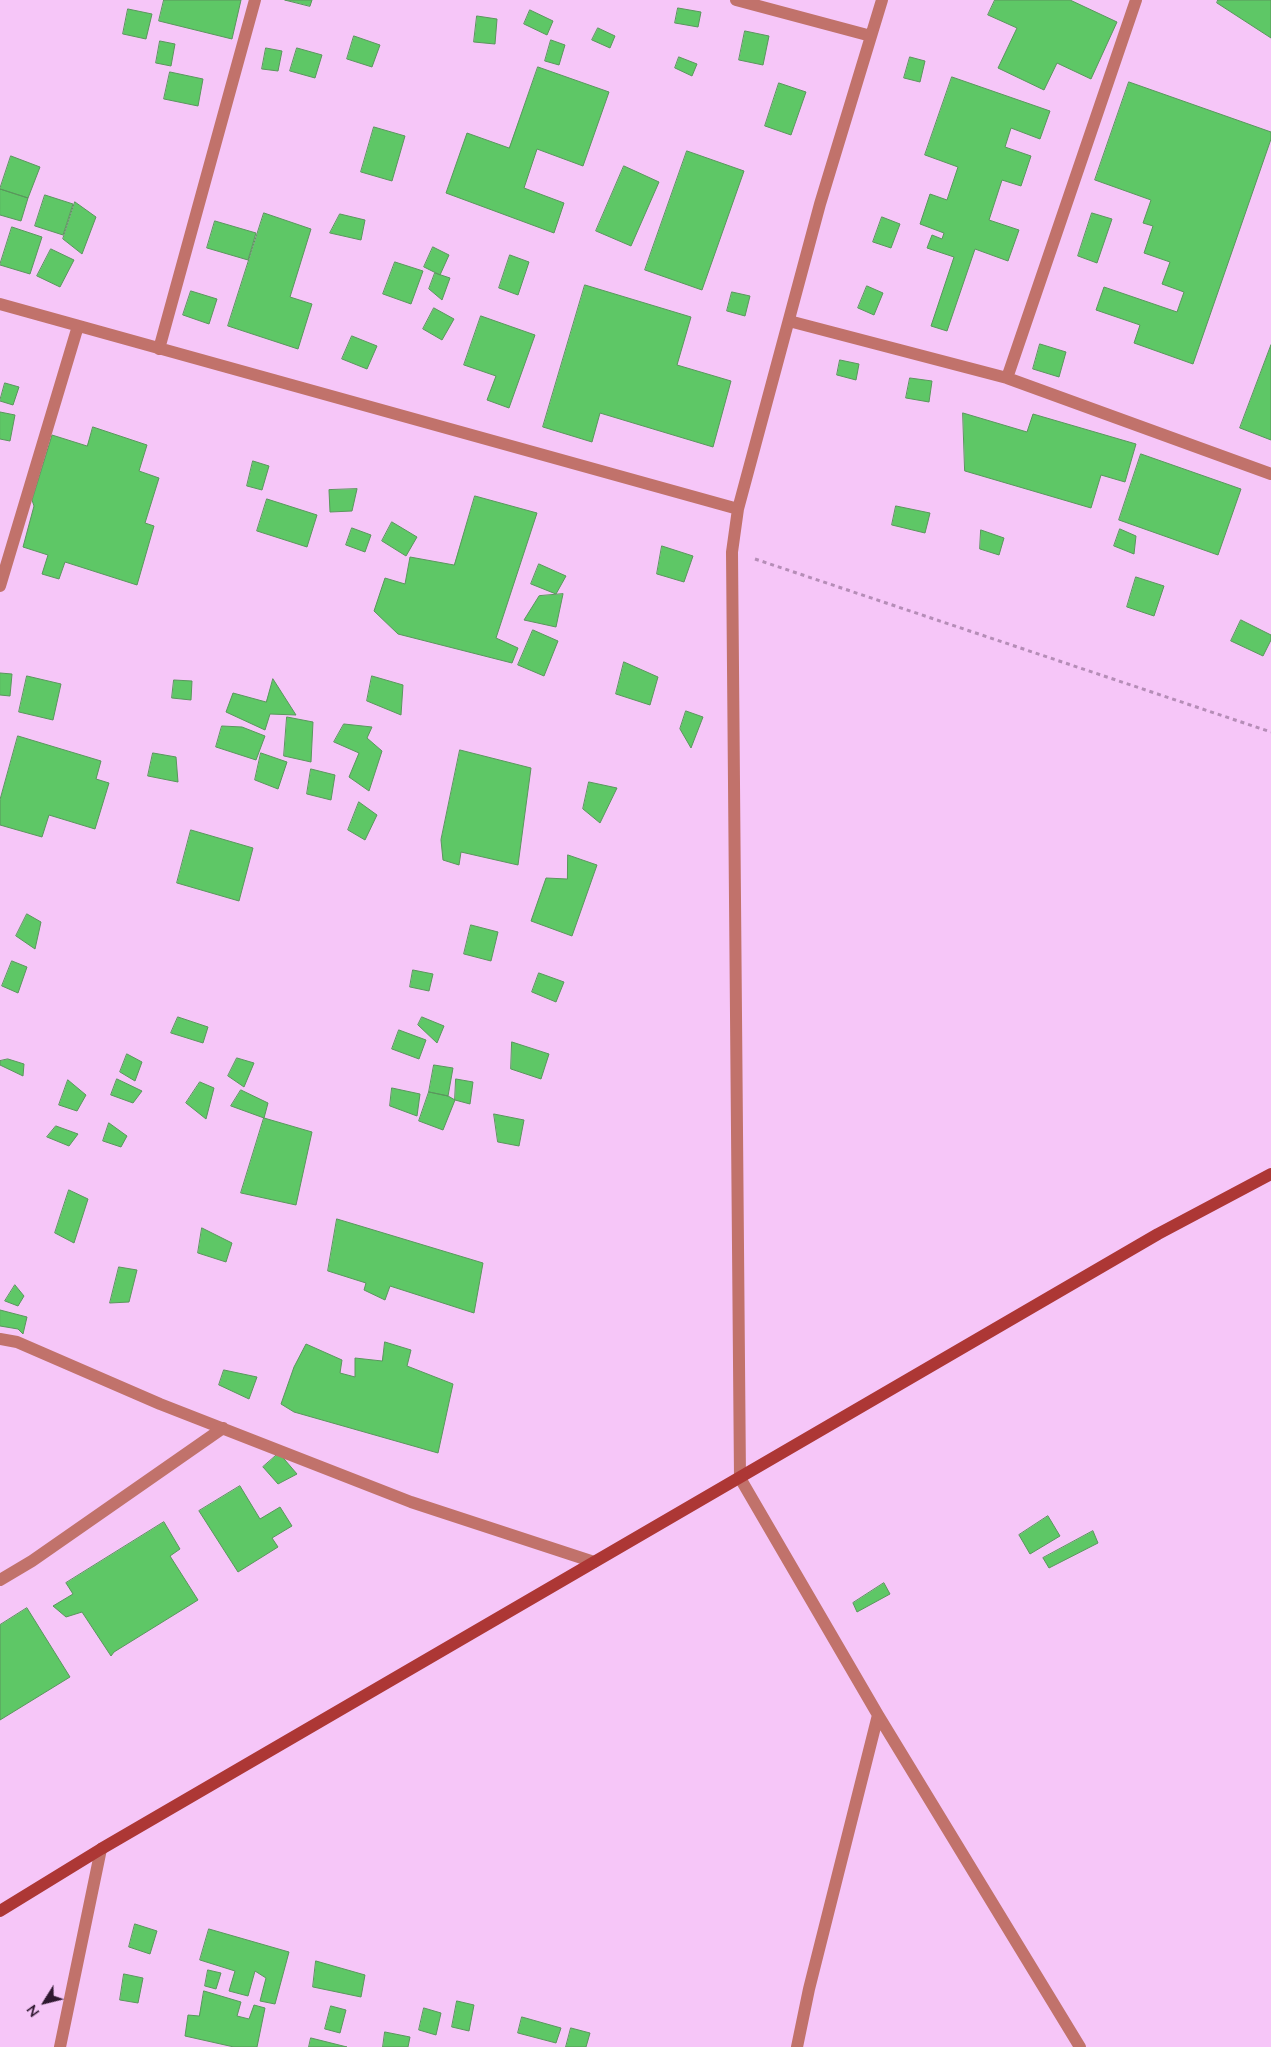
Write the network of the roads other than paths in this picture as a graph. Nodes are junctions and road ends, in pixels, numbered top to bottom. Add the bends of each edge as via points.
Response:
1 (255, 0) edge
2 (736, 0) edge
3 (882, 0) edge
4 (1136, 0) edge
5 (871, 36) junction
6 (0, 304) edge
7 (789, 322) junction
8 (78, 326) junction
9 (159, 349) junction
10 (1007, 378) junction
11 (1271, 474) edge
12 (738, 509) junction
13 (0, 586) edge
14 (1271, 1174) edge
15 (0, 1339) edge
16 (223, 1428) junction
17 (740, 1478) junction
18 (594, 1562) junction
19 (0, 1580) edge
20 (878, 1715) junction
21 (101, 1849) junction
22 (0, 1912) edge
23 (60, 2047) edge
24 (797, 2047) edge
25 (1080, 2047) edge

1 - 9 street
2 - 5 street
3 - 5 street
4 - 10 street
5 - 7 street via 820,204
6 - 8 street
7 - 10 street
7 - 12 street
8 - 9 street
8 - 13 street
9 - 12 street
10 - 11 street
12 - 17 street via 732,552
14 - 17 street via 1158,1234
15 - 16 street via 17,1342
16 - 18 street via 411,1502
16 - 19 street
17 - 18 street
17 - 20 street
18 - 21 street
20 - 24 street
20 - 25 street
21 - 22 street
21 - 23 street

